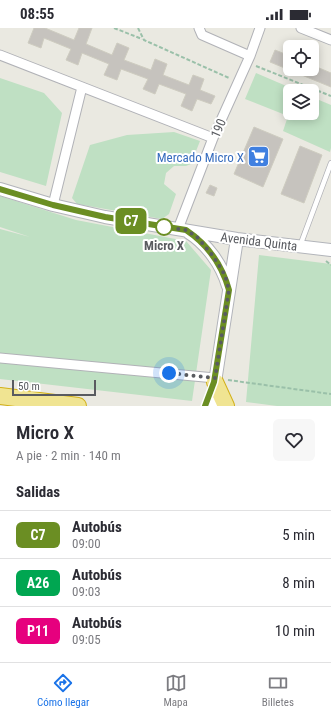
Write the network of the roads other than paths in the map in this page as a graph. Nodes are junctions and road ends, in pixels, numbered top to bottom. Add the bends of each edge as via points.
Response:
1 (199, 28) edge
2 (260, 28) edge
3 (301, 28) edge
4 (331, 40) edge
5 (0, 55) edge
6 (248, 59) junction
7 (82, 88) junction
8 (213, 138) junction
9 (331, 163) edge
10 (0, 189) edge
11 (53, 205) junction
12 (182, 229) junction
13 (237, 239) junction
14 (300, 246) junction
15 (331, 250) edge
16 (229, 290) junction
17 (0, 358) edge
18 (215, 380) junction
19 (0, 396) edge
20 (51, 404) edge
21 (78, 406) edge
22 (205, 406) edge
23 (215, 406) edge
24 (226, 406) edge

1 - 6 street via 202,35
2 - 6 street, 190
3 - 4 street
5 - 7 street
6 - 8 street, 190
7 - 8 street
7 - 11 street
8 - 12 street, 190
9 - 14 lane
10 - 11 main road, Avenida Quinta
11 - 12 main road, Avenida Quinta via 105,217
12 - 13 main road, Avenida Quinta
12 - 16 main road via 197,237 213,256 225,275
13 - 14 main road, Avenida Quinta
13 - 16 main road
14 - 15 main road, Avenida Quinta
16 - 18 main road
17 - 18 street
18 - 22 main road
18 - 23 main road
18 - 24 highway
19 - 20 highway
20 - 21 highway

